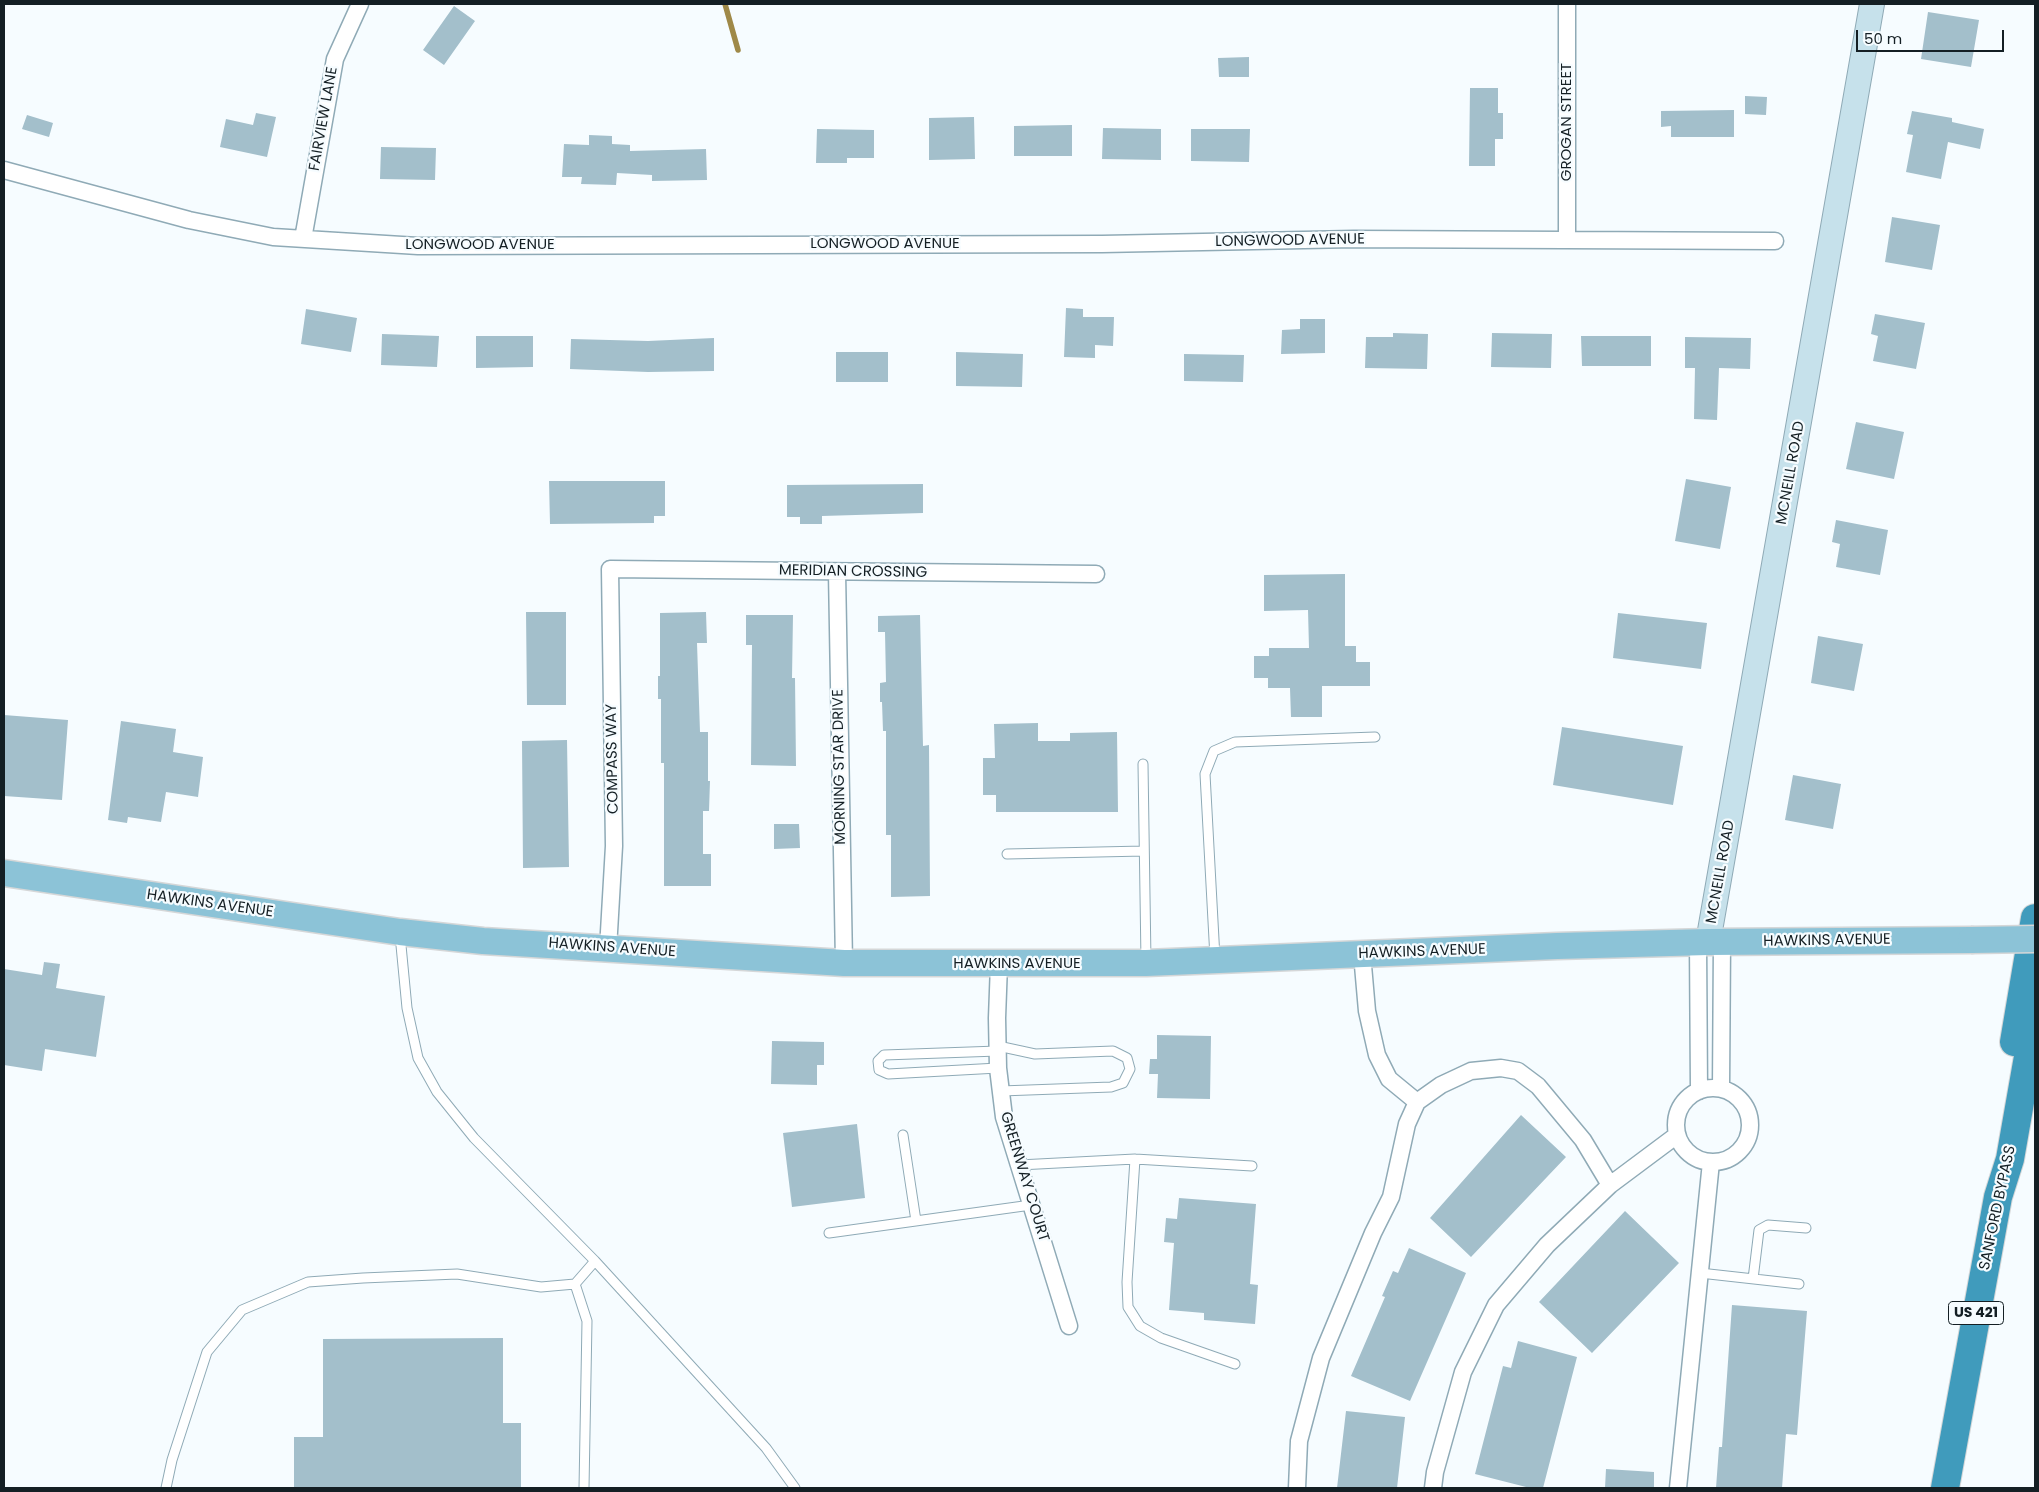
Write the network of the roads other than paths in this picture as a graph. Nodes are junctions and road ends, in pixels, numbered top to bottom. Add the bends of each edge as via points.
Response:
1 (360, 4) edge
2 (1567, 4) edge
3 (1872, 4) edge
4 (4, 170) edge
5 (303, 239) junction
6 (1567, 240) junction
7 (1774, 241) dead end
8 (610, 569) joint
9 (837, 572) junction
10 (1096, 574) dead end
11 (1375, 737) dead end
12 (1143, 764) dead end
13 (1144, 851) junction
14 (1007, 854) dead end
15 (4, 873) edge
16 (2035, 918) edge
17 (400, 932) junction
18 (2035, 939) edge
19 (1709, 942) junction
20 (608, 949) junction
21 (1362, 954) junction
22 (1215, 961) junction
23 (844, 963) junction
24 (1146, 963) junction
25 (999, 964) junction
26 (2035, 1017) edge
27 (998, 1049) junction
28 (998, 1068) junction
29 (1721, 1088) junction
30 (1001, 1091) junction
31 (1698, 1091) junction
32 (1417, 1102) junction
33 (903, 1135) dead end
34 (1677, 1135) junction
35 (1134, 1159) junction
36 (1711, 1162) junction
37 (1019, 1165) junction
38 (1252, 1166) dead end
39 (1610, 1184) junction
40 (1998, 1197) junction
41 (1031, 1205) junction
42 (916, 1221) junction
43 (1806, 1228) dead end
44 (829, 1233) dead end
45 (595, 1261) junction
46 (1700, 1273) junction
47 (1753, 1279) junction
48 (575, 1284) junction
49 (1799, 1284) dead end
50 (1069, 1326) dead end
51 (1235, 1364) dead end
52 (166, 1488) edge
53 (584, 1488) edge
54 (795, 1488) edge
55 (1297, 1488) edge
56 (1432, 1488) edge
57 (1678, 1488) edge
58 (1945, 1488) edge

1 - 5 street, FAIRVIEW LANE via 335,59
2 - 6 street, GROGAN STREET
3 - 19 street, MCNEILL ROAD
4 - 5 street, LONGWOOD AVENUE via 188,220 273,237
5 - 6 street, LONGWOOD AVENUE via 418,246
6 - 7 street, LONGWOOD AVENUE
8 - 9 street, MERIDIAN CROSSING
8 - 20 street, COMPASS WAY via 614,846
9 - 10 street, MERIDIAN CROSSING
9 - 23 street, MORNING STAR DRIVE
11 - 22 lane via 1235,742 1214,751 1205,774
12 - 13 lane
13 - 14 lane
13 - 24 lane
15 - 17 main road, HAWKINS AVENUE
16 - 40 highway via 1996,1150
17 - 20 main road, HAWKINS AVENUE
17 - 45 lane via 407,1008 418,1058 437,1092 474,1138
18 - 19 main road, HAWKINS AVENUE, bridge
19 - 21 main road, HAWKINS AVENUE
19 - 29 street
19 - 31 street
20 - 23 main road, HAWKINS AVENUE
21 - 22 main road, HAWKINS AVENUE
21 - 32 street via 1367,1011 1376,1055 1389,1079
22 - 24 main road, HAWKINS AVENUE
23 - 25 main road, HAWKINS AVENUE
24 - 25 main road, HAWKINS AVENUE
25 - 27 street, GREENWAY COURT
26 - 40 highway, SANFORD BYPASS / US 421 via 2010,1160
27 - 28 street, GREENWAY COURT
27 - 28 lane via 884,1055 878,1061 879,1070 888,1074
27 - 30 lane via 1035,1054 1113,1051 1127,1058 1130,1069 1123,1083 1111,1087
28 - 30 street, GREENWAY COURT
29 - 31 street
29 - 36 street via 1742,1101 1748,1111 1749,1134 1737,1153 1728,1159
30 - 37 street, GREENWAY COURT via 1004,1117
31 - 34 street via 1686,1099 1679,1110
32 - 39 street via 1441,1085 1472,1071 1500,1068 1518,1071 1538,1086 1583,1140
32 - 55 street via 1407,1124 1391,1197 1321,1358 1299,1441
33 - 42 lane
34 - 36 street via 1682,1147 1692,1156
34 - 39 street
35 - 37 lane
35 - 38 lane
35 - 51 lane via 1128,1307 1140,1326 1161,1338
36 - 46 street
37 - 41 street, GREENWAY COURT
39 - 56 street via 1548,1244 1496,1305 1463,1372
40 - 58 highway, SANFORD BYPASS / US 421
41 - 42 lane
41 - 50 street, GREENWAY COURT
42 - 44 lane
43 - 47 lane via 1768,1224 1759,1230
45 - 48 lane
45 - 54 lane via 766,1448
46 - 47 lane
46 - 57 street
47 - 49 lane
48 - 52 lane via 541,1287 457,1274 308,1282 242,1310 207,1352
48 - 53 lane via 588,1321

